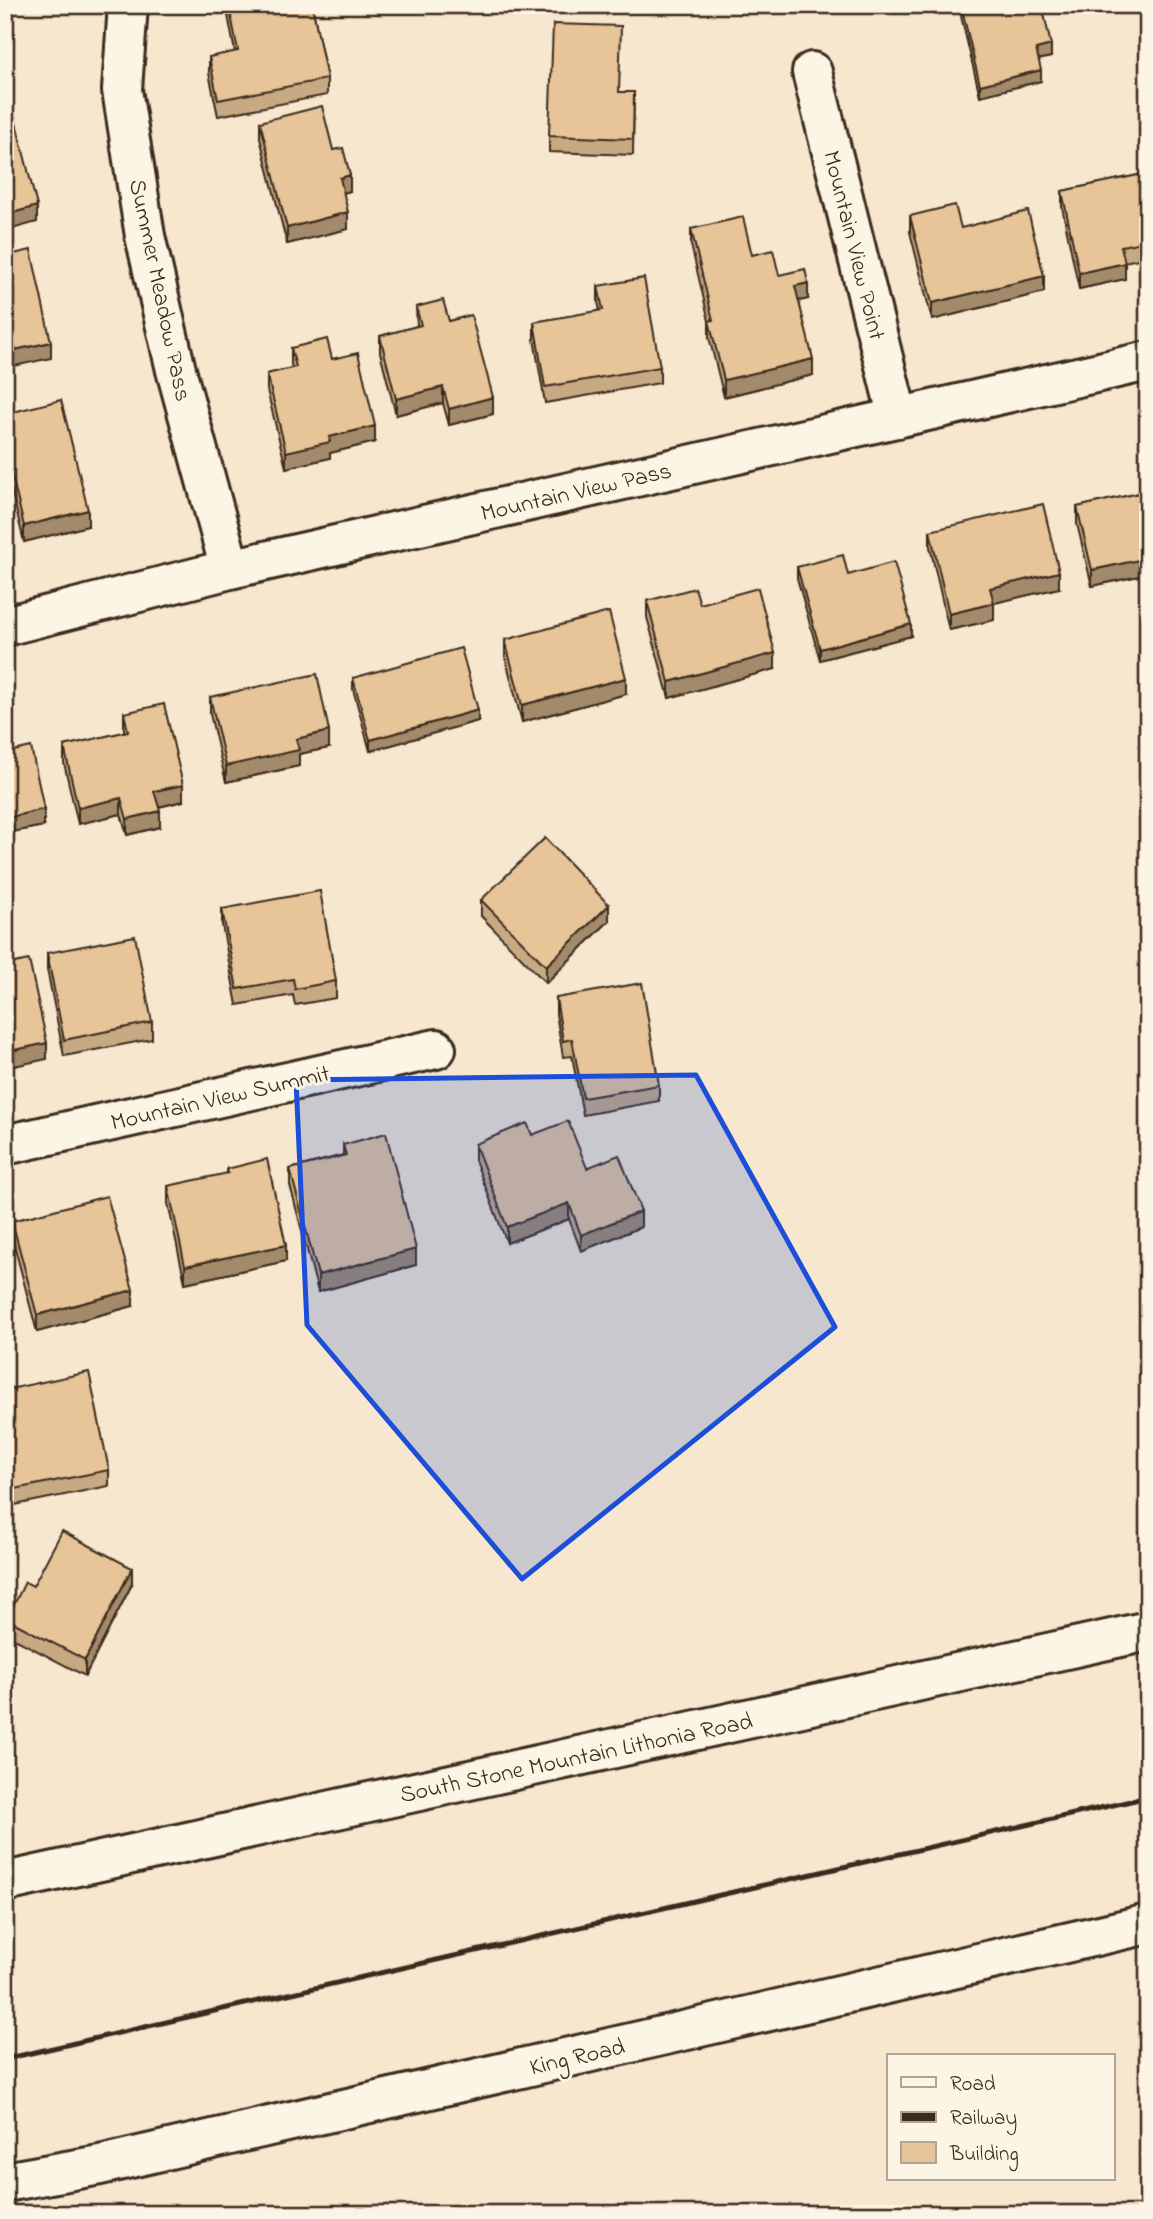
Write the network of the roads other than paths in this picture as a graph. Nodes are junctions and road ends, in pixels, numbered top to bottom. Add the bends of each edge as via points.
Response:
1 (128, 5) edge
2 (812, 72) dead end
3 (1148, 361) edge
4 (898, 418) junction
5 (230, 569) junction
6 (5, 626) edge
7 (436, 1049) dead end
8 (5, 1145) edge
9 (1148, 1631) edge
10 (5, 1882) edge
11 (1148, 1924) edge
12 (5, 2182) edge

1 - 5 street, Summer Meadow Pass via 122,90 145,236
2 - 4 street, Mountain View Point
3 - 4 street, Mountain View Pass
4 - 5 street, Mountain View Pass
5 - 6 street, Mountain View Pass
7 - 8 street, Mountain View Summit
9 - 10 street, South Stone Mountain Lithonia Road
11 - 12 street, King Road via 100,2165

